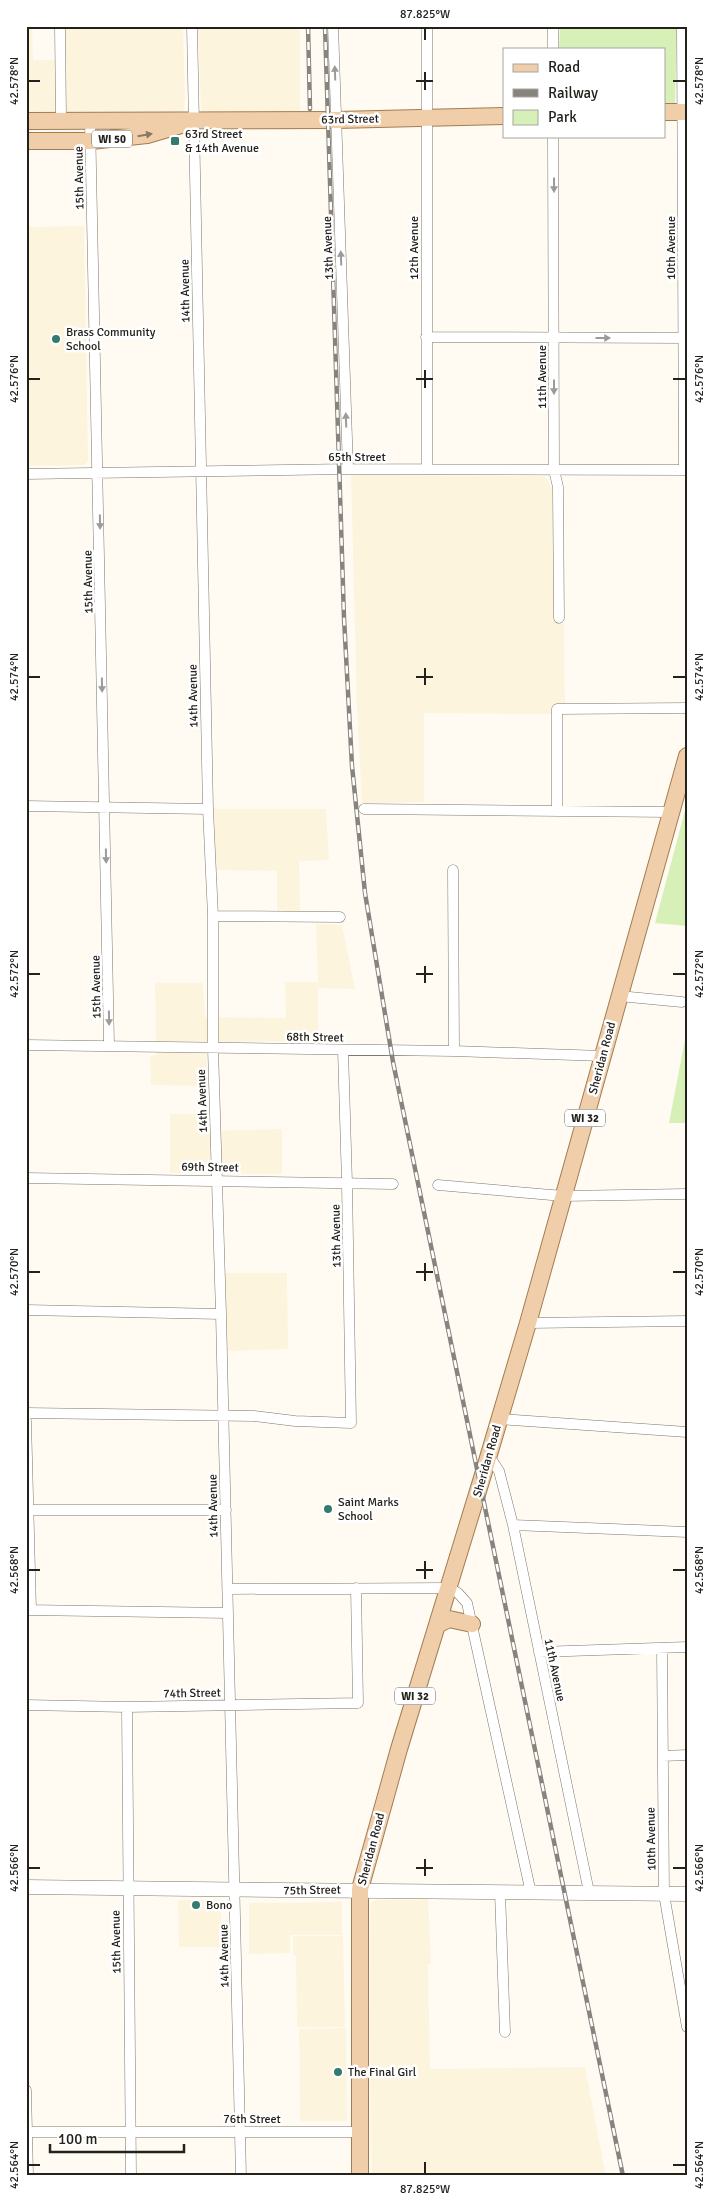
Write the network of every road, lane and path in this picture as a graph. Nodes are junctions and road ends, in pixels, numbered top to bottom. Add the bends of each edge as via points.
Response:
1 (60, 26) edge
2 (192, 26) edge
3 (333, 26) edge
4 (427, 26) edge
5 (554, 26) edge
6 (682, 26) edge
7 (553, 48) edge
8 (666, 112) edge
9 (685, 112) edge
10 (503, 116) edge
11 (427, 118) junction
12 (61, 120) junction
13 (90, 120) junction
14 (195, 120) junction
15 (336, 120) junction
16 (26, 121) edge
17 (553, 138) edge
18 (26, 141) edge
19 (91, 141) junction
20 (426, 337) junction
21 (554, 338) junction
22 (685, 338) edge
23 (348, 469) junction
24 (427, 469) junction
25 (554, 470) junction
26 (685, 470) edge
27 (201, 471) junction
28 (26, 474) edge
29 (99, 474) junction
30 (560, 618) dead end
31 (687, 708) edge
32 (687, 756) edge
33 (26, 806) edge
34 (105, 807) junction
35 (208, 809) junction
36 (364, 809) dead end
37 (558, 809) junction
38 (671, 812) junction
39 (453, 870) dead end
40 (213, 916) junction
41 (340, 917) dead end
42 (619, 996) junction
43 (682, 1002) dead end
44 (26, 1045) edge
45 (109, 1045) junction
46 (213, 1048) junction
47 (343, 1050) junction
48 (454, 1051) junction
49 (603, 1056) junction
50 (26, 1178) edge
51 (216, 1180) junction
52 (347, 1183) junction
53 (393, 1184) dead end
54 (438, 1185) dead end
55 (687, 1194) edge
56 (563, 1196) junction
57 (26, 1310) edge
58 (222, 1314) junction
59 (687, 1321) edge
60 (528, 1323) junction
61 (26, 1413) edge
62 (224, 1416) junction
63 (499, 1419) junction
64 (26, 1421) edge
65 (687, 1432) edge
66 (489, 1456) junction
67 (28, 1510) edge
68 (226, 1510) junction
69 (513, 1524) junction
70 (687, 1532) edge
71 (356, 1588) junction
72 (449, 1588) junction
73 (228, 1589) junction
74 (29, 1610) edge
75 (228, 1613) junction
76 (472, 1624) junction
77 (437, 1625) junction
78 (687, 1647) edge
79 (662, 1648) junction
80 (539, 1652) junction
81 (26, 1705) edge
82 (229, 1705) junction
83 (127, 1707) junction
84 (687, 1755) edge
85 (663, 1756) junction
86 (26, 1886) edge
87 (128, 1888) junction
88 (360, 1889) junction
89 (236, 1890) junction
90 (500, 1892) junction
91 (590, 1892) junction
92 (531, 1893) junction
93 (664, 1894) junction
94 (687, 1894) edge
95 (687, 2027) edge
96 (505, 2032) dead end
97 (26, 2090) edge
98 (27, 2132) edge
99 (130, 2132) junction
100 (240, 2132) junction
101 (359, 2132) junction
102 (28, 2176) edge
103 (131, 2176) edge
104 (241, 2176) edge
105 (360, 2176) edge

1 - 12 street
2 - 14 street, 14th Avenue
15 -> 3 street, 13th Avenue
4 - 11 street, 12th Avenue
5 - 7 street
6 - 9 street, 10th Avenue
8 - 9 main road
9 - 22 street, 10th Avenue
10 - 11 main road, 63rd Street / WI 50
11 - 15 main road, 63rd Street / WI 50
11 - 20 street, 12th Avenue
12 - 13 main road, 63rd Street / WI 50
12 - 16 main road, 63rd Street / WI 50
13 - 14 main road, 63rd Street / WI 50
13 - 19 street, 15th Avenue
14 - 15 main road, 63rd Street / WI 50
19 -> 14 main road, 63rd Street / WI 50 via 147,135
14 - 27 street, 14th Avenue
23 -> 15 street, 13th Avenue
17 -> 21 street, 11th Avenue
18 - 19 main road, 63rd Street / WI 50
19 - 29 street, 15th Avenue
20 - 21 street
20 - 24 street, 12th Avenue
21 -> 22 street
21 -> 25 street, 11th Avenue
22 - 26 street, 10th Avenue
23 - 24 street, 65th Street
23 - 27 street, 65th Street
24 - 25 street, 65th Street
25 - 26 street, 65th Street
25 - 30 street, 11th Avenue via 558,487
27 - 29 street, 65th Street
27 - 35 street, 14th Avenue
28 - 29 street, 65th Street
29 -> 34 street, 15th Avenue
31 - 37 street via 557,709
32 - 38 main road, Sheridan Road / WI 32
33 - 34 street
34 - 35 street
34 -> 45 street, 15th Avenue
35 - 40 street, 14th Avenue
36 - 37 street
37 - 38 street
38 - 42 main road, Sheridan Road / WI 32
39 - 48 street
40 - 41 street
40 - 46 street, 14th Avenue
42 - 43 street
42 - 49 main road, Sheridan Road / WI 32
44 - 45 street, 68th Street
45 - 46 street, 68th Street
46 - 47 street, 68th Street
46 - 51 street, 14th Avenue
47 - 48 street, 68th Street
47 - 52 street, 13th Avenue
48 - 49 street, 68th Street
49 - 56 main road, Sheridan Road / WI 32
50 - 51 street, 69th Street
51 - 52 street, 69th Street
51 - 58 street, 14th Avenue
52 - 53 street, 69th Street
52 - 62 street, 13th Avenue via 351,1423
54 - 56 street
55 - 56 street
56 - 60 main road, Sheridan Road / WI 32
57 - 58 street
58 - 62 street, 14th Avenue
59 - 60 street
60 - 63 main road, Sheridan Road / WI 32
61 - 62 street
62 - 68 street, 14th Avenue
63 - 65 street
63 - 66 main road, Sheridan Road / WI 32
64 - 67 street
66 - 69 street, 11th Avenue via 499,1471
66 - 72 main road, Sheridan Road / WI 32
67 - 68 street
67 - 74 street
68 - 73 street, 14th Avenue
69 - 70 street
69 - 80 street, 11th Avenue
71 - 72 street
71 - 73 street
71 - 82 street, 74th Street via 358,1703
72 - 76 street via 467,1604
72 - 77 main road, Sheridan Road / WI 32
73 - 75 street, 14th Avenue
74 - 75 street
75 - 82 street, 14th Avenue
76 - 77 main road via 449,1619
76 - 92 street
77 - 88 main road, Sheridan Road / WI 32
78 - 79 street
79 - 80 street
79 - 85 street, 10th Avenue
80 - 91 street, 11th Avenue
81 - 83 street, 74th Street
82 - 83 street, 74th Street
82 - 89 street, 14th Avenue
83 - 87 street, 15th Avenue
84 - 85 street
85 - 93 street, 10th Avenue
86 - 87 street, 75th Street
87 - 89 street, 75th Street
87 - 99 street, 15th Avenue
88 - 89 street, 75th Street
88 - 90 street, 75th Street
88 - 101 main road, Sheridan Road / WI 32
89 - 100 street, 14th Avenue
90 - 92 street, 75th Street
90 - 96 street
91 - 92 street, 75th Street
91 - 93 street, 75th Street
93 - 94 street, 75th Street
93 - 95 street, 10th Avenue
97 - 98 street
98 - 99 street, 76th Street
98 - 102 street
99 - 100 street, 76th Street
99 - 103 street, 15th Avenue
100 - 101 street, 76th Street
100 - 104 street, 14th Avenue
101 - 105 main road, Sheridan Road / WI 32

